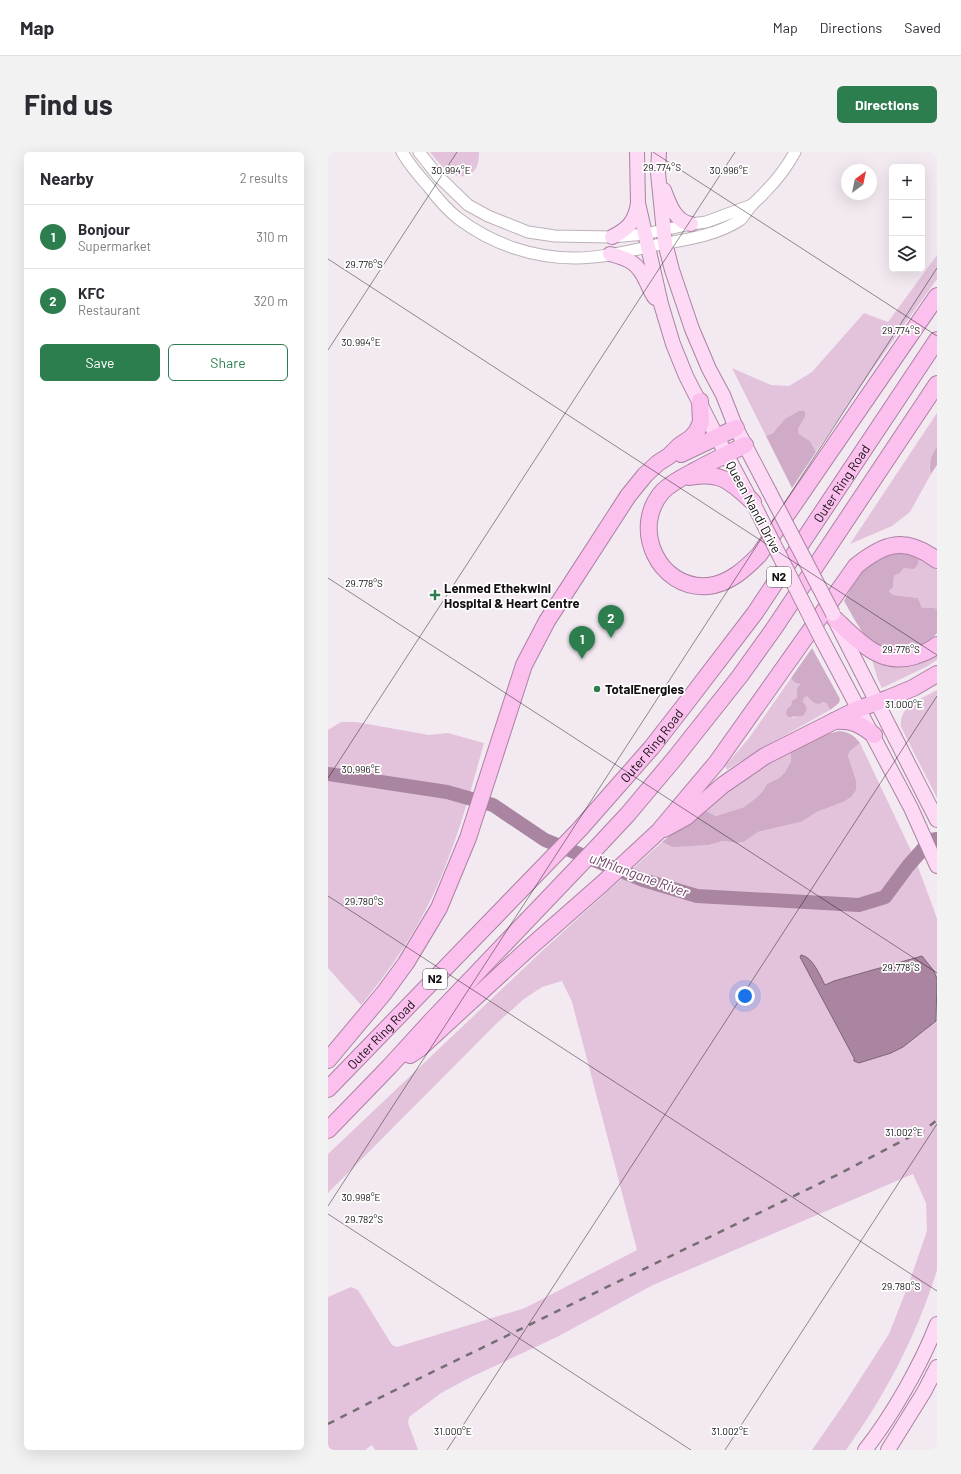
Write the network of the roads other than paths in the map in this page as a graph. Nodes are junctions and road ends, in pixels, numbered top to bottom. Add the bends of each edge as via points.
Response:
1 (402, 152) edge
2 (419, 152) edge
3 (637, 152) edge
4 (659, 152) edge
5 (795, 152) edge
6 (658, 173) junction
7 (638, 203) junction
8 (752, 205) junction
9 (691, 224) junction
10 (612, 237) junction
11 (665, 237) junction
12 (647, 240) junction
13 (610, 254) junction
14 (937, 296) edge
15 (661, 304) junction
16 (937, 340) edge
17 (937, 384) edge
18 (700, 401) junction
19 (736, 428) junction
20 (717, 437) junction
21 (745, 445) junction
22 (726, 454) junction
23 (670, 456) junction
24 (682, 478) junction
25 (754, 505) junction
26 (937, 560) edge
27 (834, 617) junction
28 (937, 645) edge
29 (937, 674) edge
30 (877, 702) junction
31 (858, 709) junction
32 (834, 721) junction
33 (874, 735) junction
34 (937, 820) edge
35 (655, 835) junction
36 (937, 866) edge
37 (328, 1060) edge
38 (389, 1067) junction
39 (328, 1089) edge
40 (328, 1130) edge
41 (937, 1324) edge
42 (937, 1367) edge
43 (865, 1450) edge
44 (888, 1450) edge

1 - 13 street via 418,175 449,210 495,241 531,253 558,257 576,258
2 - 10 street via 459,197 488,216 528,232 555,236
3 - 7 main road, Queen Nandi Drive
4 - 6 main road, Queen Nandi Drive
5 - 8 street via 775,181
6 - 9 main road via 672,210 684,222
6 - 11 main road, Queen Nandi Drive
7 - 10 main road via 637,213 630,224
7 - 12 main road, Queen Nandi Drive
8 - 9 street via 706,222
8 - 11 street via 741,219 725,228 704,234
9 - 11 street
10 - 12 street
11 - 12 street
11 - 19 main road, Queen Nandi Drive via 672,270 692,329
12 - 13 street
12 - 15 main road, Queen Nandi Drive
13 - 15 main road via 634,263
14 - 24 highway via 759,555 738,574 723,582 708,586 681,581 661,566 650,544 648,533 655,502 662,492
15 - 18 main road, Queen Nandi Drive via 673,344
16 - 39 highway, Outer Ring Road / N2 via 755,613 688,702 605,802
17 - 38 highway, Outer Ring Road / N2 via 766,639 705,721 628,814
18 - 20 main road, Queen Nandi Drive
18 - 23 highway via 700,426 692,438 679,446
19 - 20 highway
19 - 21 main road, Queen Nandi Drive
20 - 22 main road, Queen Nandi Drive
20 - 23 highway via 682,454
21 - 22 highway
21 - 27 main road, Queen Nandi Drive, bridge
22 - 24 highway
22 - 25 main road, Queen Nandi Drive
23 - 37 highway via 645,475 628,496 543,628 524,665 468,838 439,908 421,940 384,993
24 - 25 highway via 704,474 715,476 733,484
25 - 31 main road, Queen Nandi Drive, bridge
26 - 35 highway via 916,548 899,545 877,551 856,566 717,762
27 - 28 highway via 871,650 883,656 909,658
27 - 30 main road, Queen Nandi Drive
29 - 30 highway via 914,688
30 - 31 highway
30 - 34 main road, Queen Nandi Drive
31 - 32 highway
31 - 33 main road, Queen Nandi Drive
32 - 33 highway via 857,723
32 - 35 highway via 765,756 723,785 686,817
33 - 36 main road, Queen Nandi Drive
35 - 38 highway via 419,1049
38 - 40 highway, Outer Ring Road / N2
41 - 43 main road via 918,1366 895,1407
42 - 44 main road

